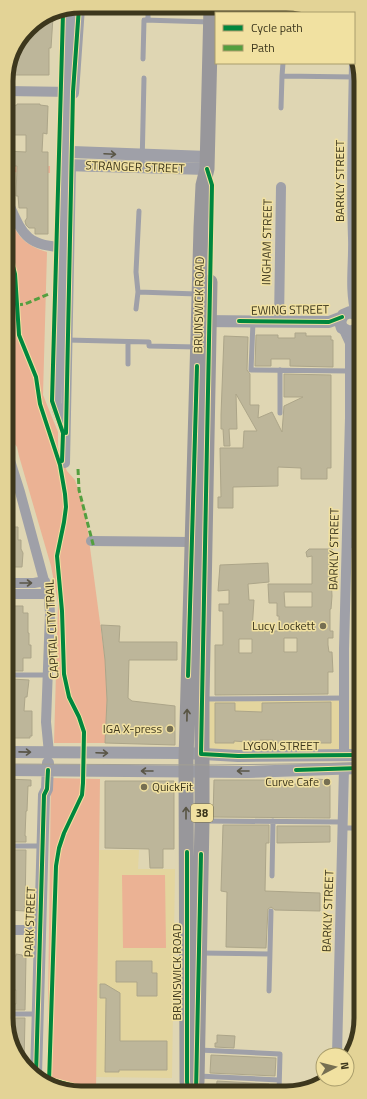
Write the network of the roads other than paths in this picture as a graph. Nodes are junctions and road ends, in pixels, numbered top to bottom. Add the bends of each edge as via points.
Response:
1 (78, 13) edge
2 (148, 13) edge
3 (211, 13) edge
4 (67, 14) edge
5 (148, 20) junction
6 (211, 22) junction
7 (143, 59) dead end
8 (283, 64) edge
9 (282, 76) junction
10 (354, 77) edge
11 (144, 78) dead end
12 (13, 91) edge
13 (69, 92) junction
14 (281, 108) dead end
15 (72, 152) junction
16 (142, 155) junction
17 (208, 163) junction
18 (67, 165) junction
19 (142, 167) junction
20 (281, 187) dead end
21 (138, 211) dead end
22 (13, 213) edge
23 (65, 247) junction
24 (354, 258) edge
25 (138, 292) junction
26 (199, 294) junction
27 (136, 309) dead end
28 (204, 321) junction
29 (253, 322) junction
30 (279, 322) junction
31 (353, 322) edge
32 (57, 340) junction
33 (68, 340) junction
34 (128, 342) junction
35 (198, 347) junction
36 (128, 364) dead end
37 (280, 370) junction
38 (349, 371) junction
39 (280, 412) dead end
40 (66, 434) junction
41 (65, 463) dead end
42 (13, 470) edge
43 (91, 541) dead end
44 (199, 543) junction
45 (347, 543) junction
46 (354, 543) edge
47 (45, 581) junction
48 (13, 583) edge
49 (13, 594) edge
50 (48, 594) junction
51 (13, 675) edge
52 (48, 675) junction
53 (195, 676) junction
54 (345, 698) junction
55 (202, 699) junction
56 (13, 752) edge
57 (45, 753) junction
58 (194, 753) junction
59 (354, 755) edge
60 (344, 756) junction
61 (344, 768) junction
62 (354, 768) edge
63 (13, 770) edge
64 (45, 770) junction
65 (186, 771) junction
66 (202, 771) junction
67 (202, 821) junction
68 (273, 821) junction
69 (343, 825) junction
70 (354, 827) edge
71 (13, 846) edge
72 (43, 846) junction
73 (272, 876) dead end
74 (271, 911) dead end
75 (13, 930) edge
76 (40, 930) junction
77 (199, 953) junction
78 (270, 954) junction
79 (269, 991) dead end
80 (13, 1014) edge
81 (38, 1014) junction
82 (337, 1047) edge
83 (198, 1050) junction
84 (36, 1069) edge
85 (197, 1076) junction
86 (279, 1080) junction
87 (187, 1086) edge
88 (196, 1086) edge
89 (279, 1086) edge

1 - 13 street
2 - 5 lane
3 - 6 main road, BRUNSWICK ROAD / 38
4 - 13 street
5 - 6 lane
5 - 7 lane via 144,20
6 - 17 main road, BRUNSWICK ROAD / 38
8 - 9 lane
9 - 10 lane
9 - 14 lane
11 - 16 lane
12 - 13 street
13 - 15 street
13 - 18 street
15 -> 16 street, STRANGER STREET
15 - 18 street
16 - 17 street, STRANGER STREET
16 - 19 lane
17 - 19 street, STRANGER STREET
17 - 26 main road, BRUNSWICK ROAD / 38 via 203,184
17 - 28 main road, BRUNSWICK ROAD / 38 via 212,185
18 - 19 street, STRANGER STREET
18 - 23 street
20 - 30 street, INGHAM STREET
21 - 25 lane
22 - 23 street via 31,240 50,247
23 - 32 street
23 - 33 street
24 - 31 street, BARKLY STREET
25 - 26 lane
25 - 27 lane
26 - 28 main road, BRUNSWICK ROAD / 38
28 - 29 street, EWING STREET
28 - 35 main road, BRUNSWICK ROAD / 38
28 - 44 main road, BRUNSWICK ROAD / 38
29 - 30 street, EWING STREET
29 - 37 lane via 251,370
30 - 31 street, EWING STREET
31 - 38 street, BARKLY STREET
32 - 33 lane
32 - 40 street via 56,408
33 - 34 lane
33 - 40 street
34 - 35 lane via 149,342 149,346
34 - 36 lane
35 - 44 main road, BRUNSWICK ROAD / 38
37 - 38 lane
37 - 39 lane
38 - 45 street, BARKLY STREET
40 - 41 street
42 - 47 street, PARK STREET
43 - 44 street
44 - 53 main road, BRUNSWICK ROAD / 38
45 - 46 street
45 - 54 street, BARKLY STREET
48 -> 47 street via 34,584
47 - 50 street, PARK STREET
49 - 50 street
50 - 52 street, PARK STREET
51 - 52 lane
52 - 57 street, PARK STREET
53 - 55 main road, BRUNSWICK ROAD / 38
58 -> 53 main road, BRUNSWICK ROAD / 38
54 - 55 lane
54 - 60 street, BARKLY STREET
55 - 58 main road, BRUNSWICK ROAD / 38
56 -> 57 street, LYGON STREET
57 -> 58 street, LYGON STREET
57 - 64 street, PARK STREET
58 - 60 street, LYGON STREET via 238,756
58 - 65 main road, BRUNSWICK ROAD / 38
58 - 66 main road, BRUNSWICK ROAD / 38
59 - 60 street, LYGON STREET
60 - 61 street
61 - 62 street, LYGON STREET
61 -> 66 street, LYGON STREET
61 - 69 street, BARKLY STREET
63 - 64 street, LYGON STREET
65 -> 64 street, LYGON STREET
64 - 72 street, PARK STREET via 42,788
65 - 66 street, LYGON STREET
87 -> 65 main road, BRUNSWICK ROAD / 38
66 - 67 main road, BRUNSWICK ROAD / 38
67 - 68 lane
67 - 77 main road, BRUNSWICK ROAD / 38
68 - 69 lane
68 - 73 lane
69 - 70 lane
69 - 82 street, BARKLY STREET
71 - 72 lane
72 - 76 street, PARK STREET
74 - 78 lane
75 - 76 street
76 - 81 street, PARK STREET
77 - 78 lane
77 - 83 main road, BRUNSWICK ROAD / 38
78 - 79 lane
80 - 81 lane
81 - 84 street, PARK STREET
83 - 85 main road, BRUNSWICK ROAD / 38
83 - 86 lane via 280,1054
85 - 86 lane
85 - 88 main road, BRUNSWICK ROAD / 38
86 - 89 lane

